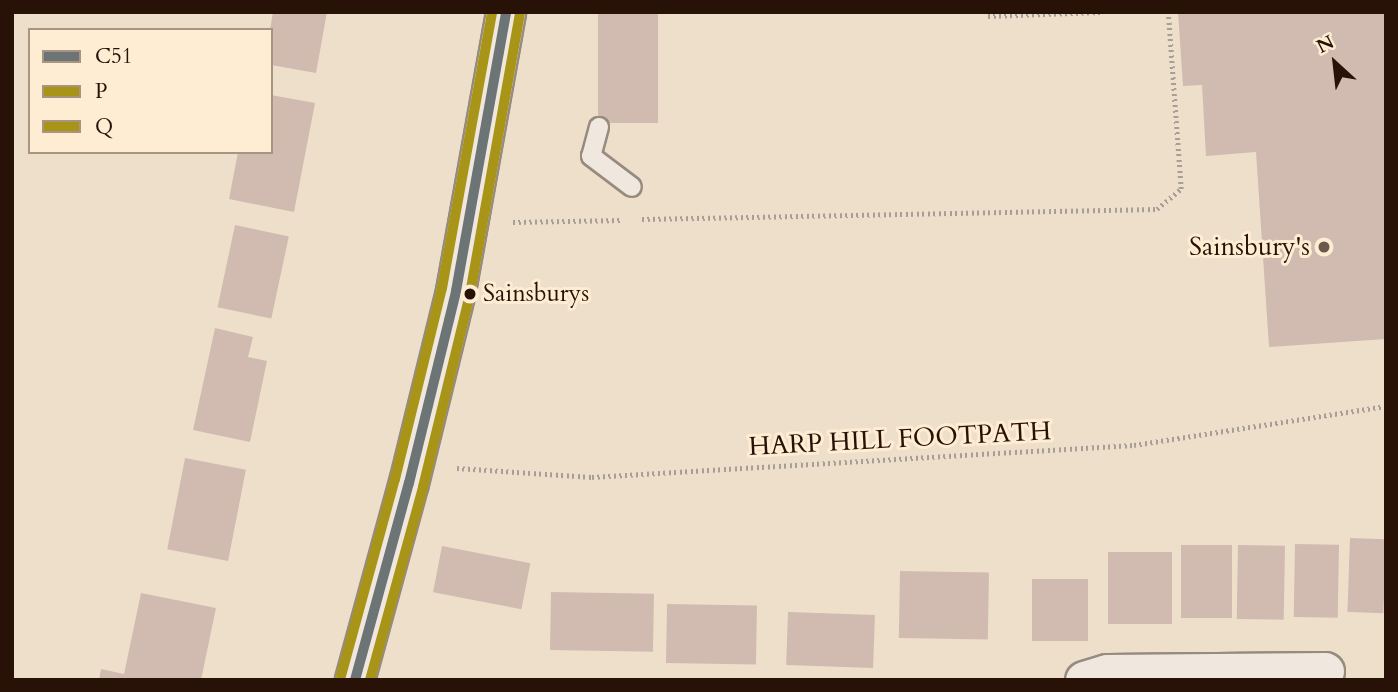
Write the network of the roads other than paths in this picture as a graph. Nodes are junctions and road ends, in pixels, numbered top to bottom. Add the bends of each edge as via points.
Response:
1 (506, 12) edge
2 (599, 127) dead end
3 (632, 187) dead end
4 (1325, 671) dead end
5 (355, 680) edge
6 (1084, 680) edge

1 - 5 main road via 470,223 415,462
2 - 3 lane via 591,156
4 - 6 street via 1107,673

